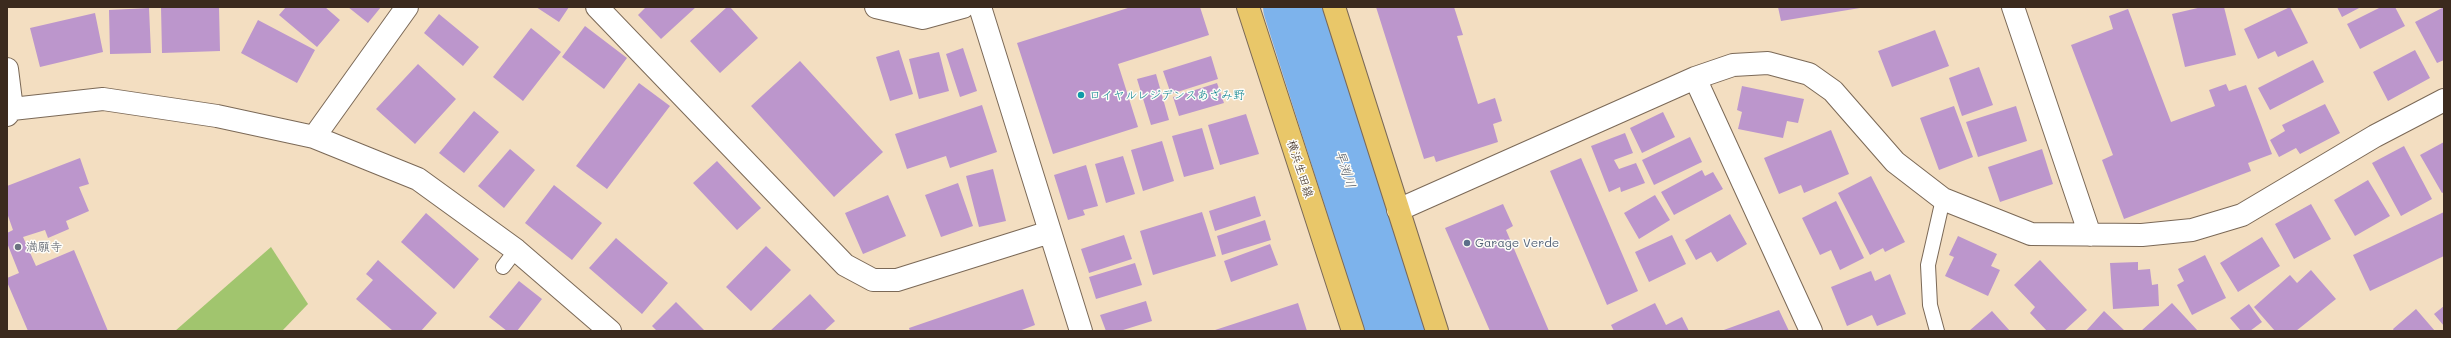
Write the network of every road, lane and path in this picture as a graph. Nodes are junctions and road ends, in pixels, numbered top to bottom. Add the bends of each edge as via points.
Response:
1 (407, 7) edge
2 (597, 7) edge
3 (876, 7) edge
4 (963, 7) edge
5 (980, 7) edge
6 (1248, 7) edge
7 (1334, 7) edge
8 (2013, 7) edge
9 (7, 69) edge
10 (1695, 78) junction
11 (2444, 100) edge
12 (10, 112) edge
13 (314, 137) junction
14 (1942, 199) junction
15 (1398, 210) junction
16 (1050, 232) junction
17 (2090, 235) junction
18 (516, 250) junction
19 (503, 267) dead end
20 (610, 331) edge
21 (1081, 331) edge
22 (1353, 331) edge
23 (1437, 331) edge
24 (1811, 331) edge
25 (1937, 331) edge

1 - 13 street
2 - 16 street via 845,265 873,280 897,280
3 - 4 street via 923,18
5 - 16 street
6 - 22 main road, 横浜生田線
7 - 15 main road
8 - 17 street
9 - 12 street
10 - 14 street via 1733,64 1768,63 1809,74 1833,92 1895,162
10 - 15 street
10 - 24 street
11 - 17 street via 2375,136 2242,215 2192,230 2142,235
12 - 13 street via 103,99 217,116
13 - 18 street via 418,179
14 - 17 street via 2030,234
14 - 25 lane via 1928,265 1930,305
15 - 23 main road
16 - 21 street
18 - 19 lane
18 - 20 street

